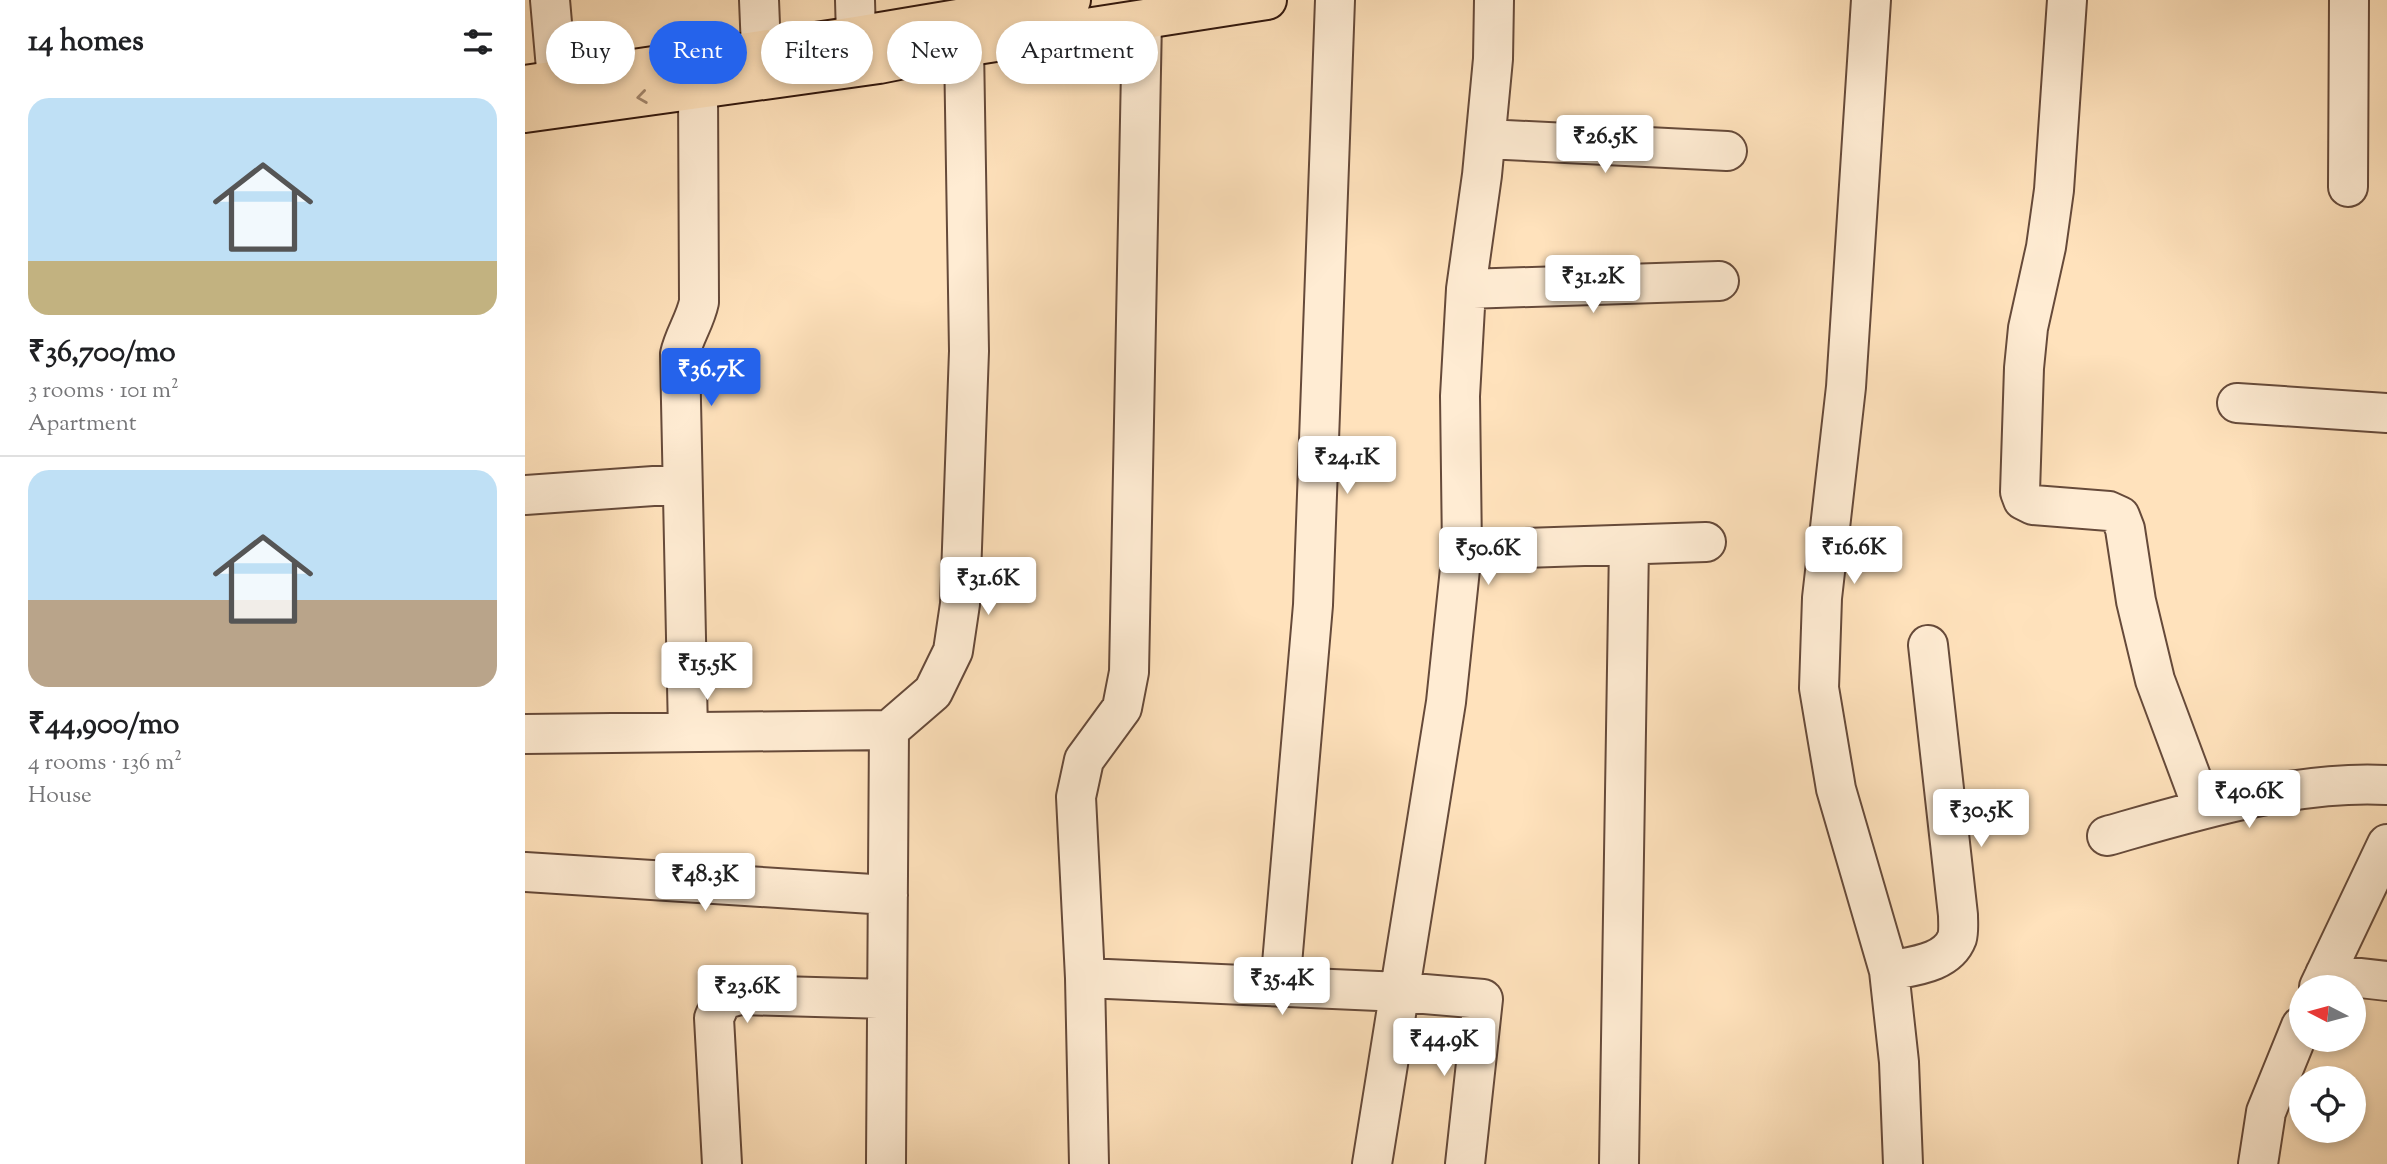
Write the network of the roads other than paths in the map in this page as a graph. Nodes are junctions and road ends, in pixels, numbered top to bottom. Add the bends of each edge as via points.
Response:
1 (550, 0) edge
2 (759, 0) edge
3 (1071, 0) edge
4 (1267, 0) edge
5 (1335, 0) edge
6 (1494, 0) edge
7 (1871, 0) edge
8 (2067, 0) edge
9 (2349, 0) edge
10 (855, 18) edge
11 (1142, 20) junction
12 (911, 21) edge
13 (959, 21) edge
14 (982, 22) edge
15 (761, 49) joint
16 (887, 59) edge
17 (541, 82) edge
18 (952, 84) edge
19 (698, 89) junction
20 (525, 113) edge
21 (1486, 139) junction
22 (1727, 151) dead end
23 (2348, 187) dead end
24 (1719, 281) dead end
25 (1466, 289) junction
26 (2237, 403) dead end
27 (2387, 413) edge
28 (682, 484) junction
29 (525, 495) edge
30 (1706, 542) dead end
31 (1629, 545) junction
32 (1462, 550) junction
33 (1928, 645) dead end
34 (889, 730) junction
35 (688, 732) junction
36 (525, 734) edge
37 (2387, 785) edge
38 (2203, 808) junction
39 (2107, 836) dead end
40 (2387, 844) edge
41 (525, 872) edge
42 (888, 895) junction
43 (1889, 971) junction
44 (2324, 975) edge
45 (1085, 978) junction
46 (2366, 981) edge
47 (2387, 981) edge
48 (1280, 987) junction
49 (1401, 992) junction
50 (887, 999) junction
51 (2290, 1052) edge
52 (722, 1164) edge
53 (886, 1164) edge
54 (1089, 1164) edge
55 (1372, 1164) edge
56 (1465, 1164) edge
57 (1619, 1164) edge
58 (1903, 1164) edge
59 (2258, 1164) edge

1 - 17 street
2 - 15 street
3 - 13 main road
4 - 11 main road
5 - 48 street via 1313,605
6 - 21 street
7 - 43 street via 1848,359 1822,598 1819,688 1836,789
8 - 38 street via 2054,190 2024,368 2020,492 2023,500 2033,505 2109,511 2120,516 2155,680
9 - 23 street
10 - 12 main road
11 - 14 main road
11 - 45 street via 1129,672 1122,708 1084,760 1076,797
15 - 17 main road
16 - 19 main road
18 - 34 street via 969,351 960,604 953,651 933,692
19 -> 20 main road
19 - 28 street via 699,302 680,354
21 - 22 street
21 - 25 street
24 - 25 street
25 - 32 street via 1459,396
26 - 27 street
28 - 29 street
28 - 35 street
30 - 31 street
31 - 32 street
31 - 57 street
32 - 49 street via 1446,702
33 - 43 street via 1957,937 1945,954
34 - 35 street
34 - 42 street
35 - 36 street
37 - 38 street via 2312,787
38 - 39 street
40 - 44 street
41 - 42 street
42 - 50 street
43 - 58 street
45 - 48 street
45 - 54 street
46 - 47 street
48 - 49 street
49 - 55 street
49 - 56 street via 1483,999
50 - 52 street via 740,995 722,1000 714,1018
50 - 53 street
51 - 59 street via 2266,1112

